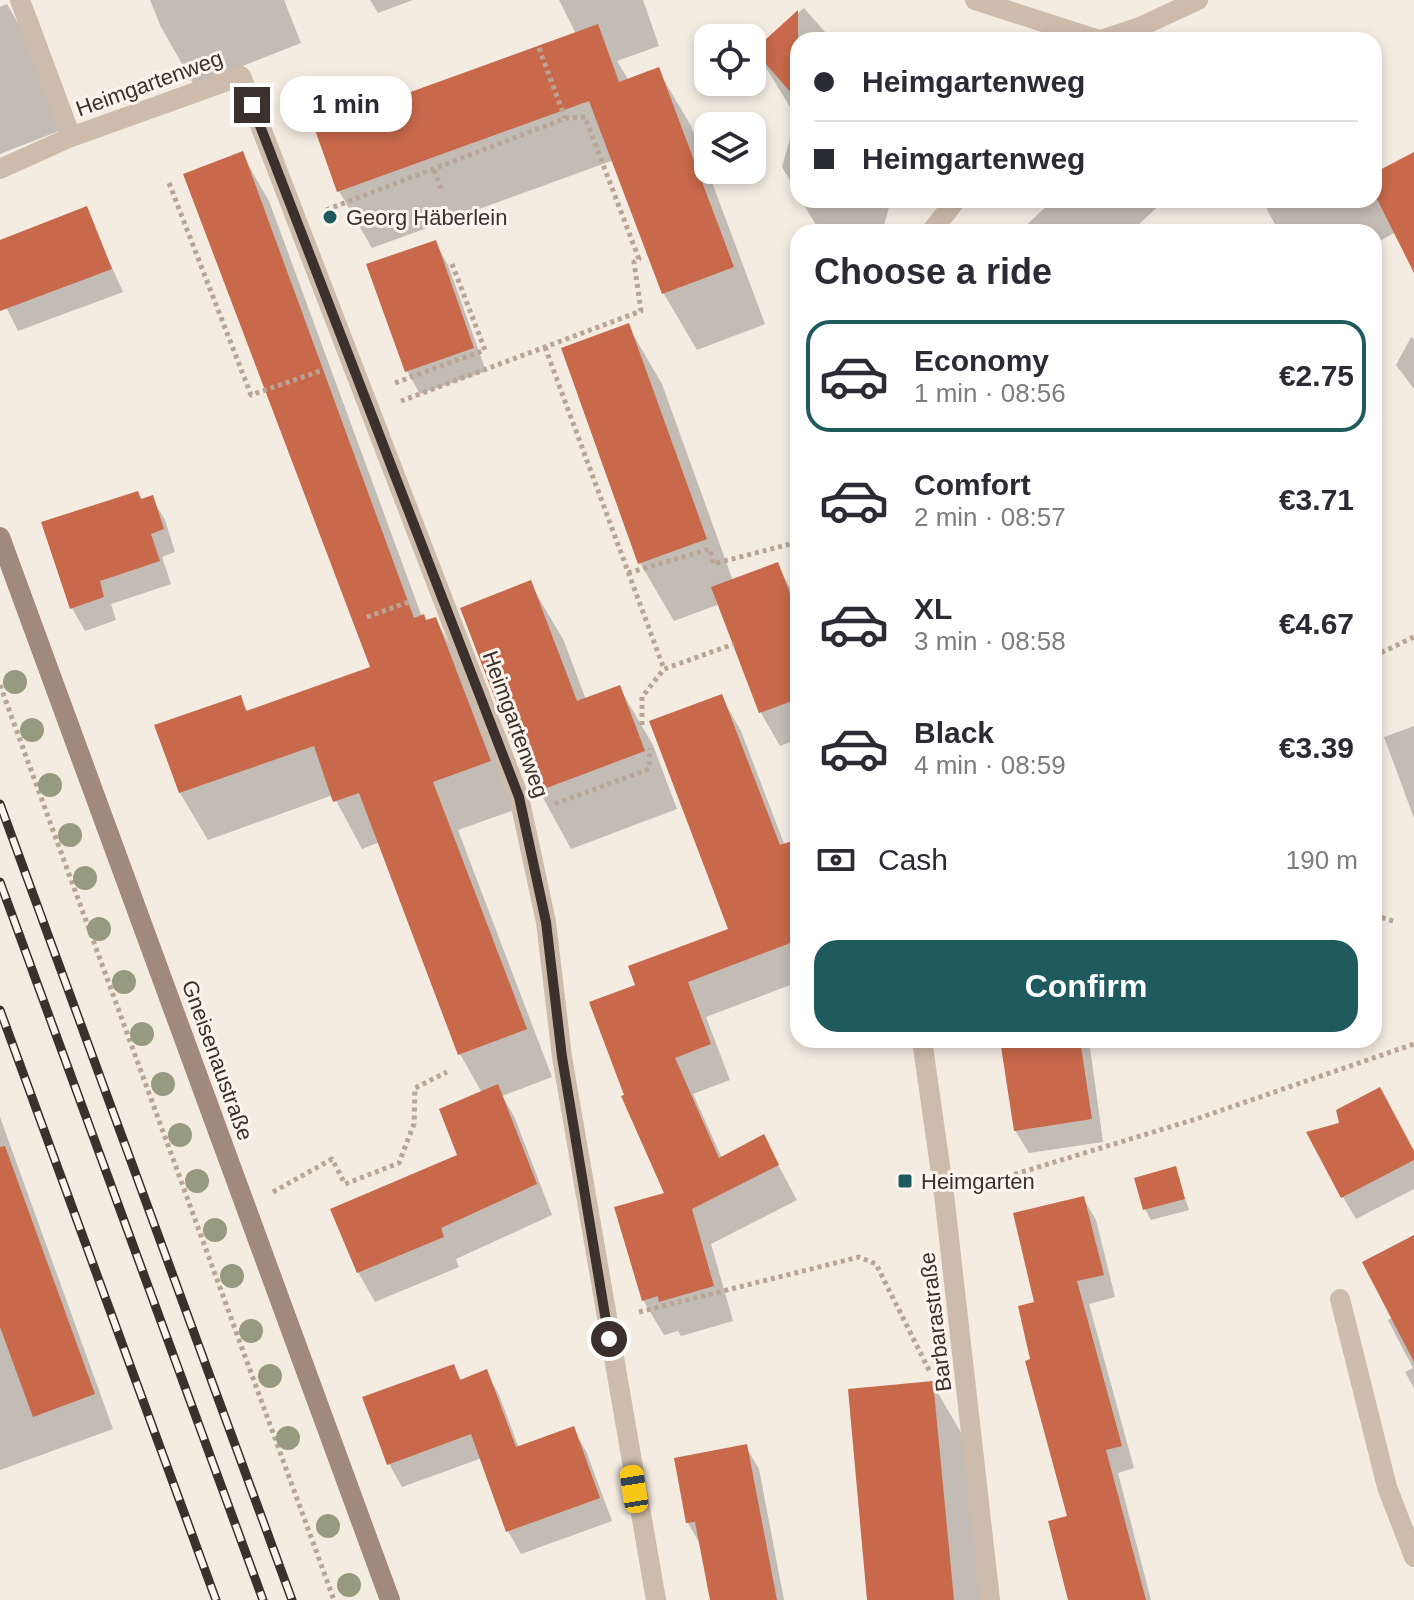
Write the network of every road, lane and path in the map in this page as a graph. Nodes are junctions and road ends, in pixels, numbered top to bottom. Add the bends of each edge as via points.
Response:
1 (20, 0) edge
2 (975, 0) edge
3 (1198, 0) edge
4 (1075, 32) edge
5 (1125, 32) edge
6 (539, 48) dead end
7 (566, 118) junction
8 (71, 137) junction
9 (0, 169) edge
10 (434, 170) junction
11 (169, 183) dead end
12 (441, 189) dead end
13 (950, 208) edge
14 (299, 220) junction
15 (937, 224) edge
16 (452, 264) dead end
17 (545, 347) junction
18 (351, 360) junction
19 (364, 395) junction
20 (410, 398) dead end
21 (0, 537) edge
22 (790, 544) edge
23 (628, 573) junction
24 (411, 601) dead end
25 (367, 617) dead end
26 (1414, 637) edge
27 (734, 644) dead end
28 (1382, 652) edge
29 (664, 669) junction
30 (0, 685) edge
31 (642, 725) dead end
32 (650, 748) dead end
33 (522, 806) junction
34 (1382, 918) edge
35 (1396, 922) dead end
36 (1414, 1044) edge
37 (923, 1048) edge
38 (447, 1072) dead end
39 (990, 1183) dead end
40 (245, 1204) junction
41 (1340, 1299) dead end
42 (604, 1309) junction
43 (965, 1374) junction
44 (1414, 1557) edge
45 (334, 1600) edge
46 (390, 1600) edge
47 (656, 1600) edge
48 (990, 1600) edge

1 - 8 street, Heimgartenweg
2 - 4 street
3 - 5 street
6 - 7 path
7 - 10 path
7 - 17 path via 585,117 639,259 634,262 641,311
8 - 9 street, Heimgartenweg
8 - 14 street, Heimgartenweg via 241,76
10 - 12 path
10 - 14 path
11 - 18 path via 251,395
13 - 15 street
14 - 18 street, Heimgartenweg
16 - 19 path via 485,350
17 - 20 path
17 - 23 path
18 - 19 street, Heimgartenweg
19 - 33 street, Heimgartenweg
21 - 40 street, Gneisenaustraße
22 - 23 path via 713,564 710,549
23 - 29 path
24 - 25 path
26 - 28 path
27 - 29 path
29 - 31 path via 642,697
30 - 45 path
32 - 33 path via 649,769
33 - 42 street, Heimgartenweg via 546,922 562,1057
34 - 35 path
36 - 39 path
37 - 43 street, Barbarastraße
38 - 40 path via 415,1088 414,1124 399,1163 345,1184 332,1159
40 - 46 street, Gneisenaustraße
41 - 44 street via 1387,1487
42 - 43 path via 636,1312 859,1257 876,1264 933,1375
42 - 47 street, Heimgartenweg
43 - 48 street, Barbarastraße

